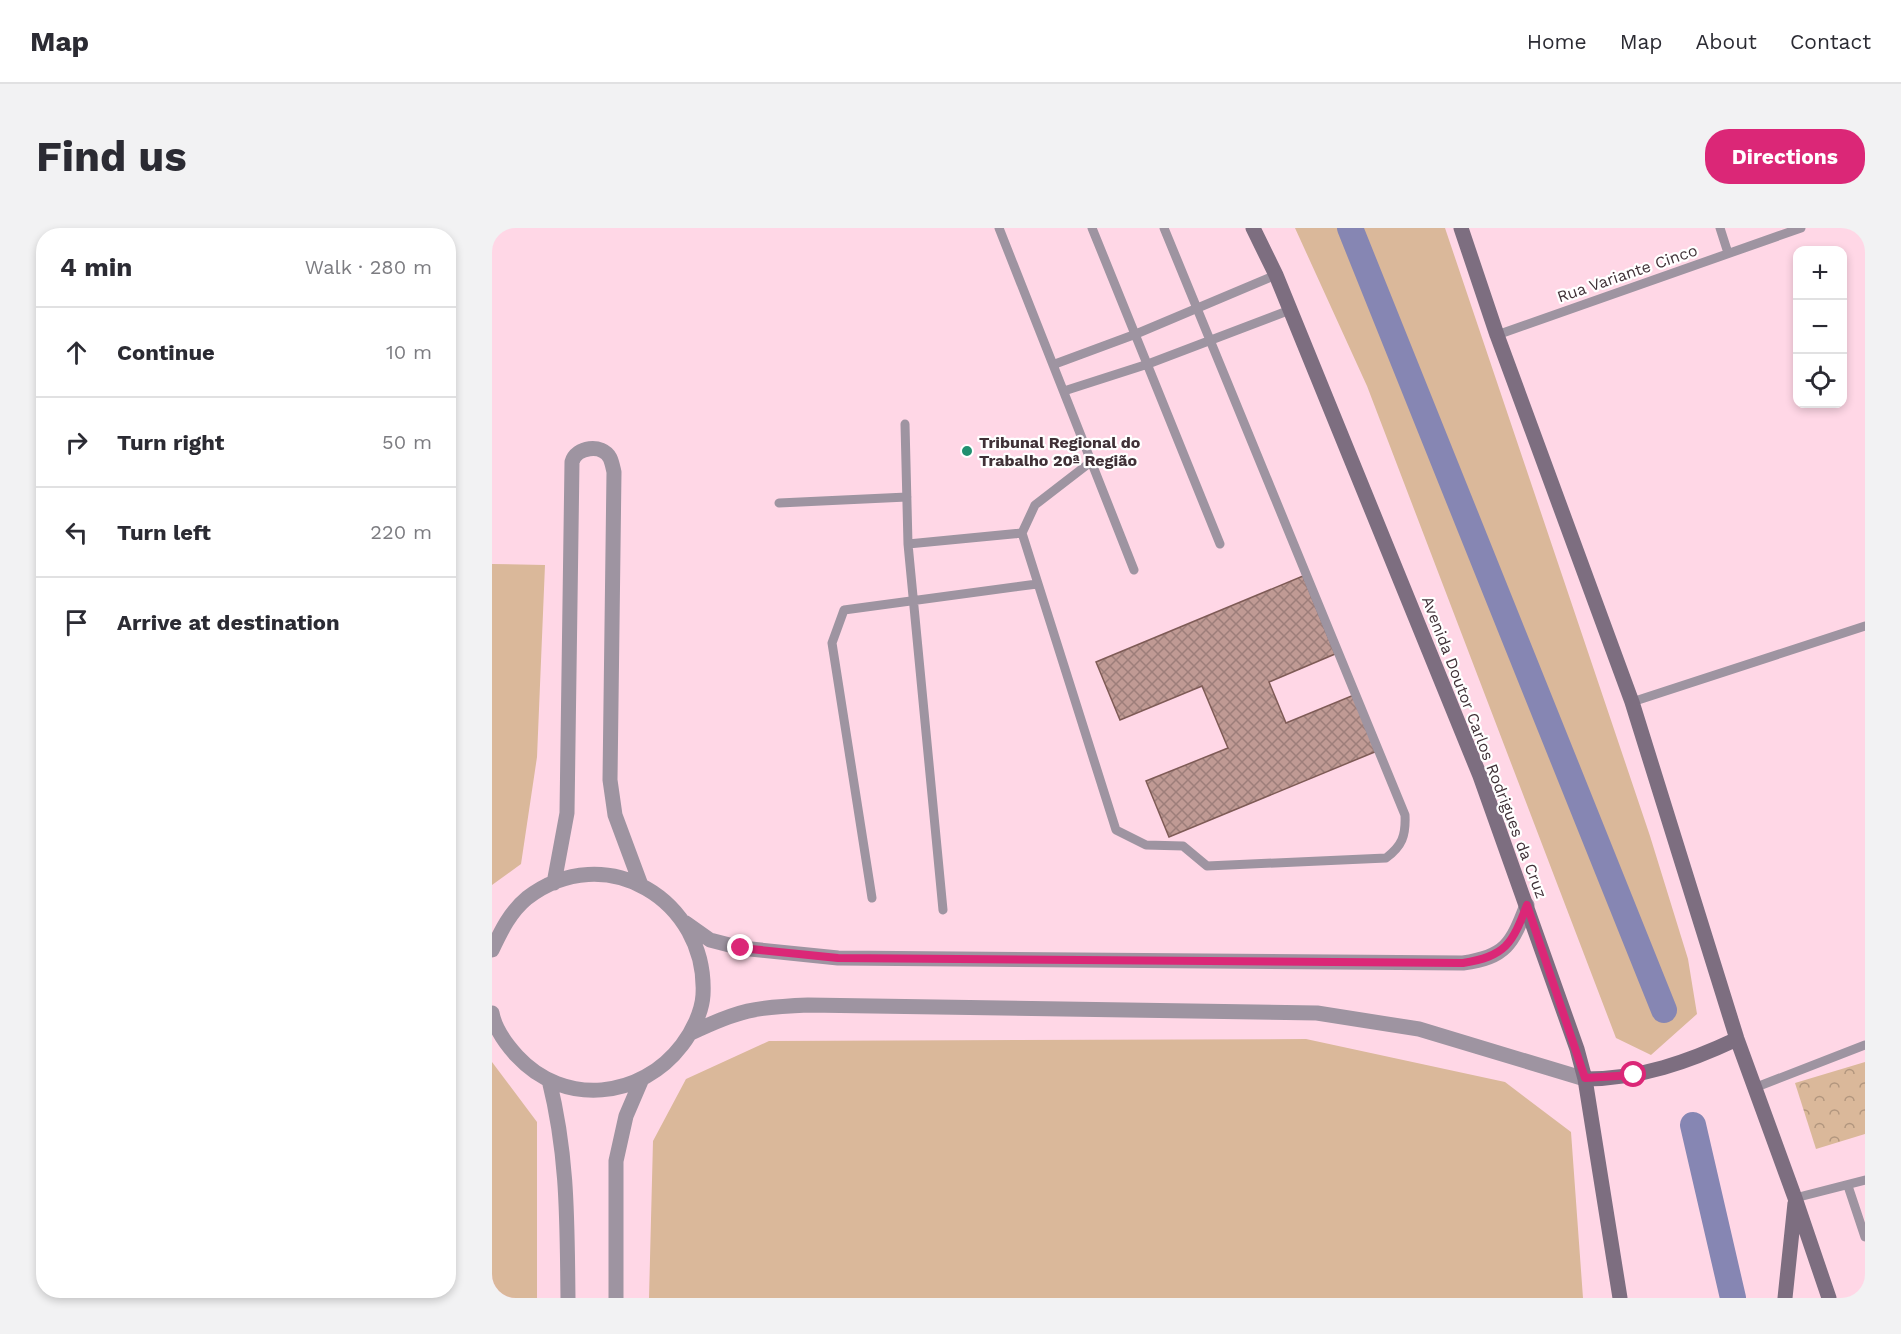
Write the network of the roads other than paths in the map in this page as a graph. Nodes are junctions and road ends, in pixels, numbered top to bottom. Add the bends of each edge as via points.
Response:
1 (999, 228) edge
2 (1092, 228) edge
3 (1164, 228) edge
4 (1253, 228) edge
5 (1461, 228) edge
6 (1720, 228) edge
7 (1801, 228) edge
8 (1728, 253) junction
9 (1276, 275) junction
10 (1199, 308) junction
11 (1290, 310) junction
12 (1136, 334) junction
13 (1497, 334) junction
14 (1210, 341) junction
15 (1055, 364) junction
16 (1148, 364) junction
17 (1064, 391) junction
18 (905, 424) dead end
19 (1092, 461) junction
20 (907, 497) junction
21 (779, 502) dead end
22 (1022, 534) junction
23 (908, 544) junction
24 (1220, 544) dead end
25 (1134, 570) dead end
26 (1037, 584) junction
27 (913, 603) junction
28 (1865, 626) edge
29 (1632, 702) junction
30 (554, 883) junction
31 (640, 885) junction
32 (872, 898) dead end
33 (1527, 905) junction
34 (943, 909) dead end
35 (686, 923) junction
36 (499, 925) edge
37 (492, 950) edge
38 (492, 1017) edge
39 (691, 1033) junction
40 (1737, 1039) junction
41 (1865, 1045) edge
42 (1585, 1078) junction
43 (549, 1080) junction
44 (641, 1081) junction
45 (1754, 1088) junction
46 (1865, 1180) edge
47 (1848, 1186) junction
48 (1795, 1198) junction
49 (1865, 1237) edge
50 (1621, 1296) edge
51 (568, 1298) edge
52 (616, 1298) edge
53 (1785, 1298) edge
54 (1829, 1298) edge

1 - 15 lane
2 - 12 lane
3 - 10 lane
4 - 9 main road, Avenida Doutor Carlos Rodrigues da Cruz
5 - 13 main road
6 - 8 lane
7 - 8 lane, Rua Variante Cinco
8 - 13 lane, Rua Variante Cinco
9 - 10 lane
9 - 11 main road, Avenida Doutor Carlos Rodrigues da Cruz
10 - 12 lane
10 - 14 lane
11 - 14 lane
11 - 33 main road, Avenida Doutor Carlos Rodrigues da Cruz via 1480,776
12 - 15 lane
12 - 16 lane
13 - 29 main road
14 - 16 lane
14 - 26 lane via 1405,815 1405,836 1399,848 1386,858 1207,866 1183,846 1146,845 1116,830
15 - 17 lane
16 - 17 lane
16 - 24 lane
17 - 19 lane
18 - 20 lane
19 - 22 lane via 1035,505
19 - 25 lane
20 - 21 lane
20 - 23 lane
22 - 23 lane
22 - 26 lane
23 - 27 lane
26 - 27 lane
27 - 32 lane via 844,610 832,643
27 - 34 lane
28 - 29 lane
29 - 40 main road
30 - 31 street via 582,875 612,876
30 - 31 street via 567,813 572,462 574,455 592,448 601,449 610,457 614,472 610,780 615,815
30 - 36 street via 527,899
31 - 35 street via 666,901
33 - 35 street via 1515,937 1503,949 1487,959 1463,963 838,958 741,948 710,940
33 - 42 main road, Avenida Doutor Carlos Rodrigues da Cruz
35 - 39 street via 701,958 703,997
36 - 37 street
38 - 43 street via 507,1045 526,1065
39 - 42 street via 731,1014 757,1007 808,1005 1317,1013 1419,1029
39 - 44 street via 670,1061
40 - 42 main road via 1671,1067 1618,1077
40 - 45 main road
41 - 45 lane
42 - 50 main road, Avenida Doutor Carlos Rodrigues da Cruz
43 - 44 street via 579,1090 610,1090
43 - 51 street via 566,1165
44 - 52 street via 626,1116 616,1161
45 - 48 main road
46 - 47 lane
47 - 48 lane
47 - 49 lane
48 - 53 main road
48 - 54 main road

